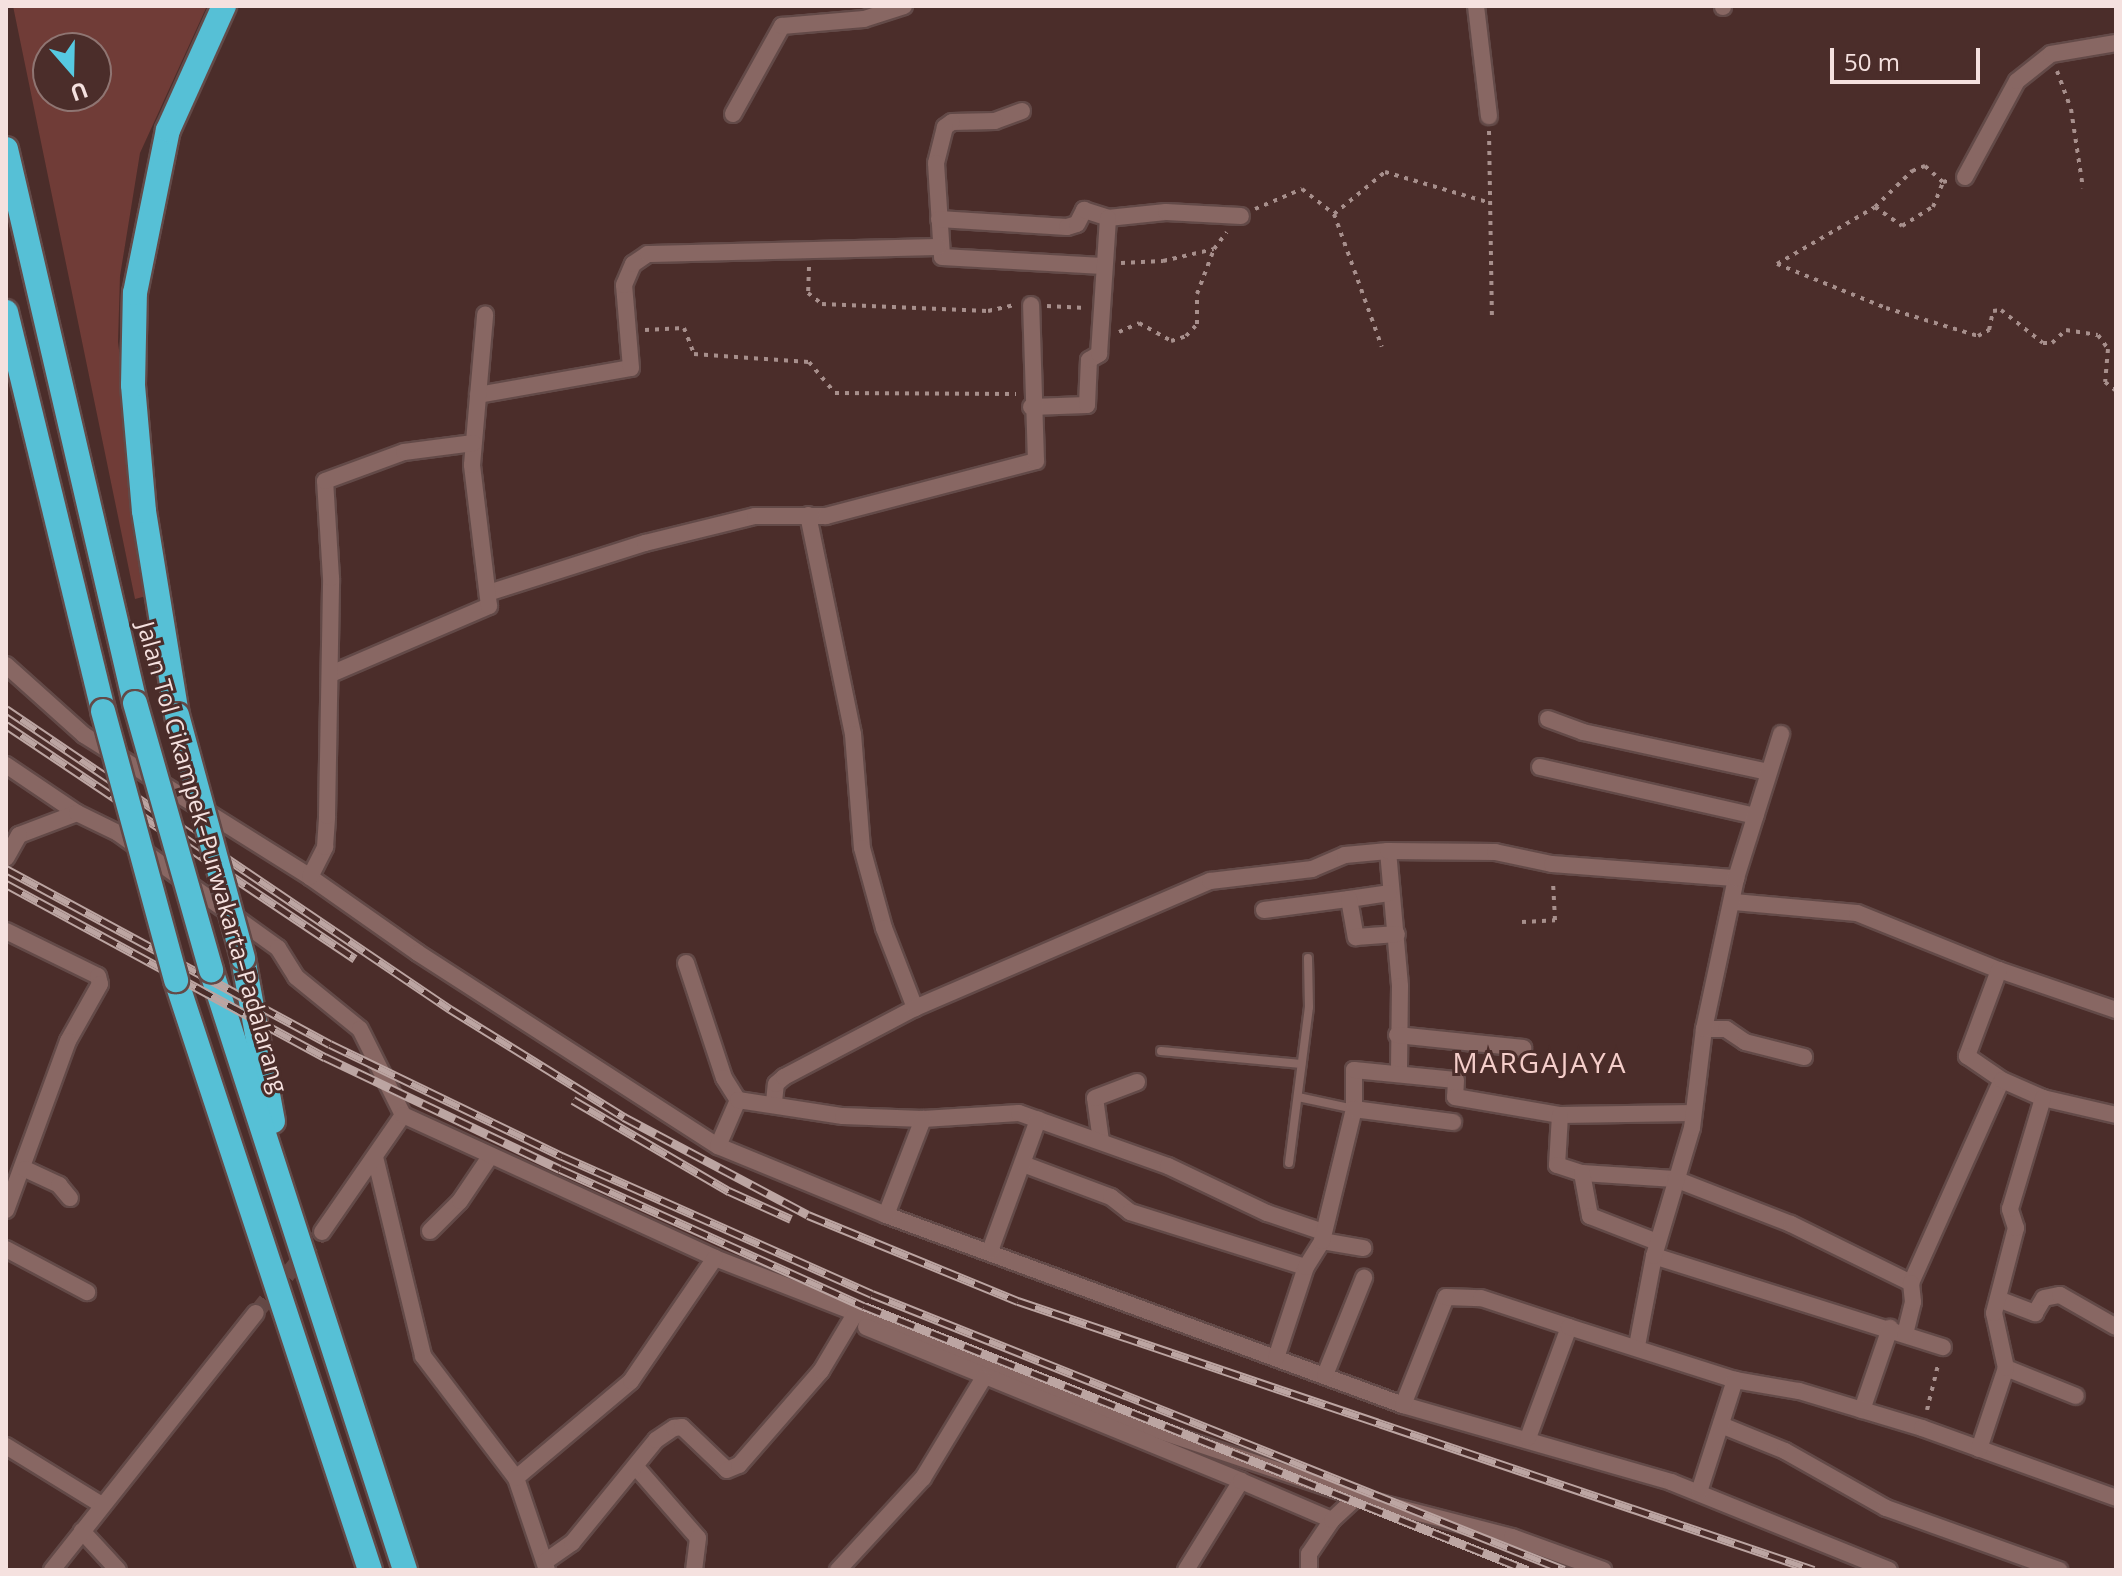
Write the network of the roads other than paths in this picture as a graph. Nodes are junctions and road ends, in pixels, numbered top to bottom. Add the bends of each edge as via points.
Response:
1 (224, 6) edge
2 (904, 6) edge
3 (1476, 6) edge
4 (2116, 43) edge
5 (1022, 111) dead end
6 (733, 114) dead end
7 (1489, 116) road end
8 (6, 149) edge
9 (1965, 177) road end
10 (1241, 216) road end
11 (1108, 218) junction
12 (939, 219) junction
13 (939, 247) junction
14 (1103, 266) junction
15 (1031, 305) road end
16 (6, 312) edge
17 (485, 315) dead end
18 (478, 395) junction
19 (1030, 400) junction
20 (473, 443) junction
21 (808, 515) junction
22 (488, 593) junction
23 (6, 665) edge
24 (331, 674) junction
25 (1548, 719) dead end
26 (1781, 734) dead end
27 (6, 765) edge
28 (1540, 767) dead end
29 (1768, 772) junction
30 (77, 813) junction
31 (1756, 816) junction
32 (1388, 851) junction
33 (6, 858) edge
34 (310, 877) junction
35 (1736, 878) junction
36 (1389, 893) junction
37 (1349, 899) junction
38 (1734, 902) junction
39 (1264, 910) dead end
40 (6, 931) edge
41 (1397, 934) junction
42 (1308, 958) dead end
43 (686, 963) dead end
44 (1999, 970) junction
45 (915, 1008) junction
46 (2116, 1010) edge
47 (1704, 1029) junction
48 (1397, 1035) junction
49 (1523, 1048) dead end
50 (1161, 1051) dead end
51 (1804, 1057) dead end
52 (1301, 1064) junction
53 (1399, 1073) junction
54 (2002, 1080) junction
55 (1137, 1082) dead end
56 (1298, 1097) junction
57 (2043, 1098) junction
58 (738, 1100) junction
59 (774, 1102) junction
60 (1354, 1109) junction
61 (1693, 1113) junction
62 (403, 1115) junction
63 (1560, 1115) junction
64 (2116, 1115) edge
65 (923, 1119) junction
66 (1038, 1120) junction
67 (1453, 1122) dead end
68 (1101, 1141) junction
69 (718, 1146) junction
70 (375, 1157) junction
71 (489, 1158) junction
72 (1289, 1163) dead end
73 (1023, 1164) junction
74 (1582, 1173) junction
75 (17, 1174) edge
76 (1675, 1179) junction
77 (70, 1198) dead end
78 (6, 1210) edge
79 (886, 1215) junction
80 (291, 1221) junction
81 (430, 1231) dead end
82 (322, 1232) tunnel mouth
83 (1322, 1236) junction
84 (1363, 1248) dead end
85 (6, 1249) edge
86 (1656, 1249) junction
87 (990, 1251) junction
88 (715, 1258) junction
89 (1306, 1267) junction
90 (1364, 1278) dead end
91 (1911, 1283) junction
92 (87, 1292) dead end
93 (1998, 1299) junction
94 (256, 1313) tunnel mouth
95 (852, 1317) junction
96 (1569, 1327) junction
97 (2116, 1327) edge
98 (1898, 1331) junction
99 (1637, 1346) junction
100 (1943, 1347) road end
101 (1276, 1358) junction
102 (2006, 1368) junction
103 (1325, 1375) junction
104 (983, 1379) junction
105 (1735, 1380) junction
106 (2076, 1396) dead end
107 (1403, 1405) junction
108 (1862, 1410) junction
109 (1721, 1425) junction
110 (1528, 1438) junction
111 (6, 1446) edge
112 (1979, 1449) junction
113 (636, 1467) junction
114 (516, 1478) junction
115 (1241, 1481) junction
116 (1699, 1492) junction
117 (1357, 1497) junction
118 (2116, 1498) edge
119 (102, 1505) junction
120 (1332, 1520) junction
121 (82, 1531) junction
122 (547, 1566) edge
123 (52, 1570) edge
124 (118, 1570) edge
125 (370, 1570) edge
126 (405, 1570) edge
127 (694, 1570) edge
128 (838, 1570) edge
129 (1186, 1570) edge
130 (1309, 1570) edge
131 (1603, 1570) edge
132 (1889, 1570) edge
133 (2059, 1570) edge

1 - 80 highway, bridge via 168,130 135,293 133,385 144,511 177,715 243,958
2 - 6 street via 864,19 782,26
3 - 7 street
4 - 9 street via 2051,54 2017,81
5 - 12 street via 995,121 948,124 936,163
8 - 80 highway, Jalan Tol Cikampek–Purwakarta–Padalarang, bridge via 135,703 211,970
10 - 11 street via 1166,212
11 - 12 street via 1084,210 1077,224 1067,227
11 - 14 street
12 - 13 street
13 - 14 street via 944,259
13 - 18 street via 648,254 633,264 624,285 634,361 622,372
14 - 19 street via 1099,354 1089,360 1087,405
15 - 19 street
16 - 125 highway, bridge via 103,711 176,980
17 - 18 street
18 - 20 street
19 - 21 street via 1036,461 988,478 928,485 826,516
20 - 22 street
20 - 24 street via 404,452 325,481
21 - 22 street via 755,516 645,543
21 - 45 street via 853,734 862,848 884,928
22 - 24 street via 489,606
23 - 34 street via 84,735
24 - 34 street via 325,847
25 - 29 street via 1583,732
26 - 29 street
27 - 30 street
28 - 31 street
29 - 31 street
30 - 33 street via 19,835
30 - 62 street via 118,833 278,948 296,977 360,1029
31 - 35 street
32 - 35 street via 1495,852 1552,864
32 - 36 street
32 - 45 street via 1345,855 1312,869 1210,881
34 - 69 street via 418,953
35 - 38 street
36 - 37 street
36 - 41 street
37 - 39 street
37 - 41 street via 1356,937
38 - 44 street via 1857,913
38 - 47 street
40 - 75 street via 98,976 100,984 68,1041
41 - 48 street
42 - 52 lane via 1309,1007
43 - 58 street via 724,1078
44 - 46 street
44 - 54 street via 1967,1056
45 - 59 street via 784,1077 776,1084
47 - 51 street via 1726,1029 1745,1042
47 - 61 street
48 - 49 street
48 - 53 street
50 - 52 lane
52 - 56 lane
53 - 60 street via 1354,1070
53 - 63 street via 1456,1080 1455,1097
54 - 57 street
54 - 91 street
55 - 68 street via 1095,1098
56 - 60 lane
56 - 72 lane
57 - 64 street
57 - 93 street via 2010,1209 2016,1228
58 - 59 street
58 - 69 street
59 - 65 street via 843,1116
60 - 67 street
60 - 83 street
61 - 63 street
61 - 76 street
62 - 70 street
62 - 71 street
63 - 74 street via 1557,1165
65 - 66 street via 1019,1113
65 - 79 street
66 - 68 street
66 - 73 street
68 - 83 street
69 - 79 street
70 - 82 street
70 - 114 street via 423,1356
71 - 81 street via 460,1201
71 - 88 street
73 - 87 street
73 - 89 street via 1111,1197 1130,1212
74 - 76 street
74 - 86 street via 1590,1216
75 - 77 street via 59,1185
75 - 78 street
76 - 86 street
76 - 91 street via 1791,1224
79 - 87 street
80 - 126 highway, Jalan Tol Cikampek–Purwakarta–Padalarang
83 - 84 street
83 - 89 street
85 - 92 street
86 - 98 street
86 - 99 street
87 - 101 street
88 - 95 street
88 - 114 street via 631,1381
89 - 101 street
90 - 103 street
91 - 98 street via 1913,1302
93 - 97 street via 2035,1313 2044,1298 2060,1295
93 - 102 street via 1994,1313
94 - 119 street
95 - 104 street
95 - 113 street via 821,1371 739,1465 727,1470 720,1466 682,1427 656,1440
95 - 117 street via 1151,1428
96 - 99 street
96 - 107 street via 1481,1298 1446,1297
96 - 110 street
98 - 100 street
98 - 108 street
99 - 105 street
101 - 103 street
102 - 106 street
102 - 112 street
103 - 107 street
104 - 115 street
104 - 128 street via 923,1478
105 - 108 street
105 - 109 street
107 - 110 street
108 - 112 street
109 - 116 street
109 - 133 street via 1785,1451 1886,1508
110 - 116 street
111 - 119 street
112 - 118 street
113 - 122 street
113 - 127 street via 698,1538
114 - 122 street
115 - 120 street
115 - 129 street
116 - 132 street
117 - 120 street
117 - 131 street via 1512,1537
119 - 121 street
120 - 130 street via 1309,1554
121 - 123 street
121 - 124 street

